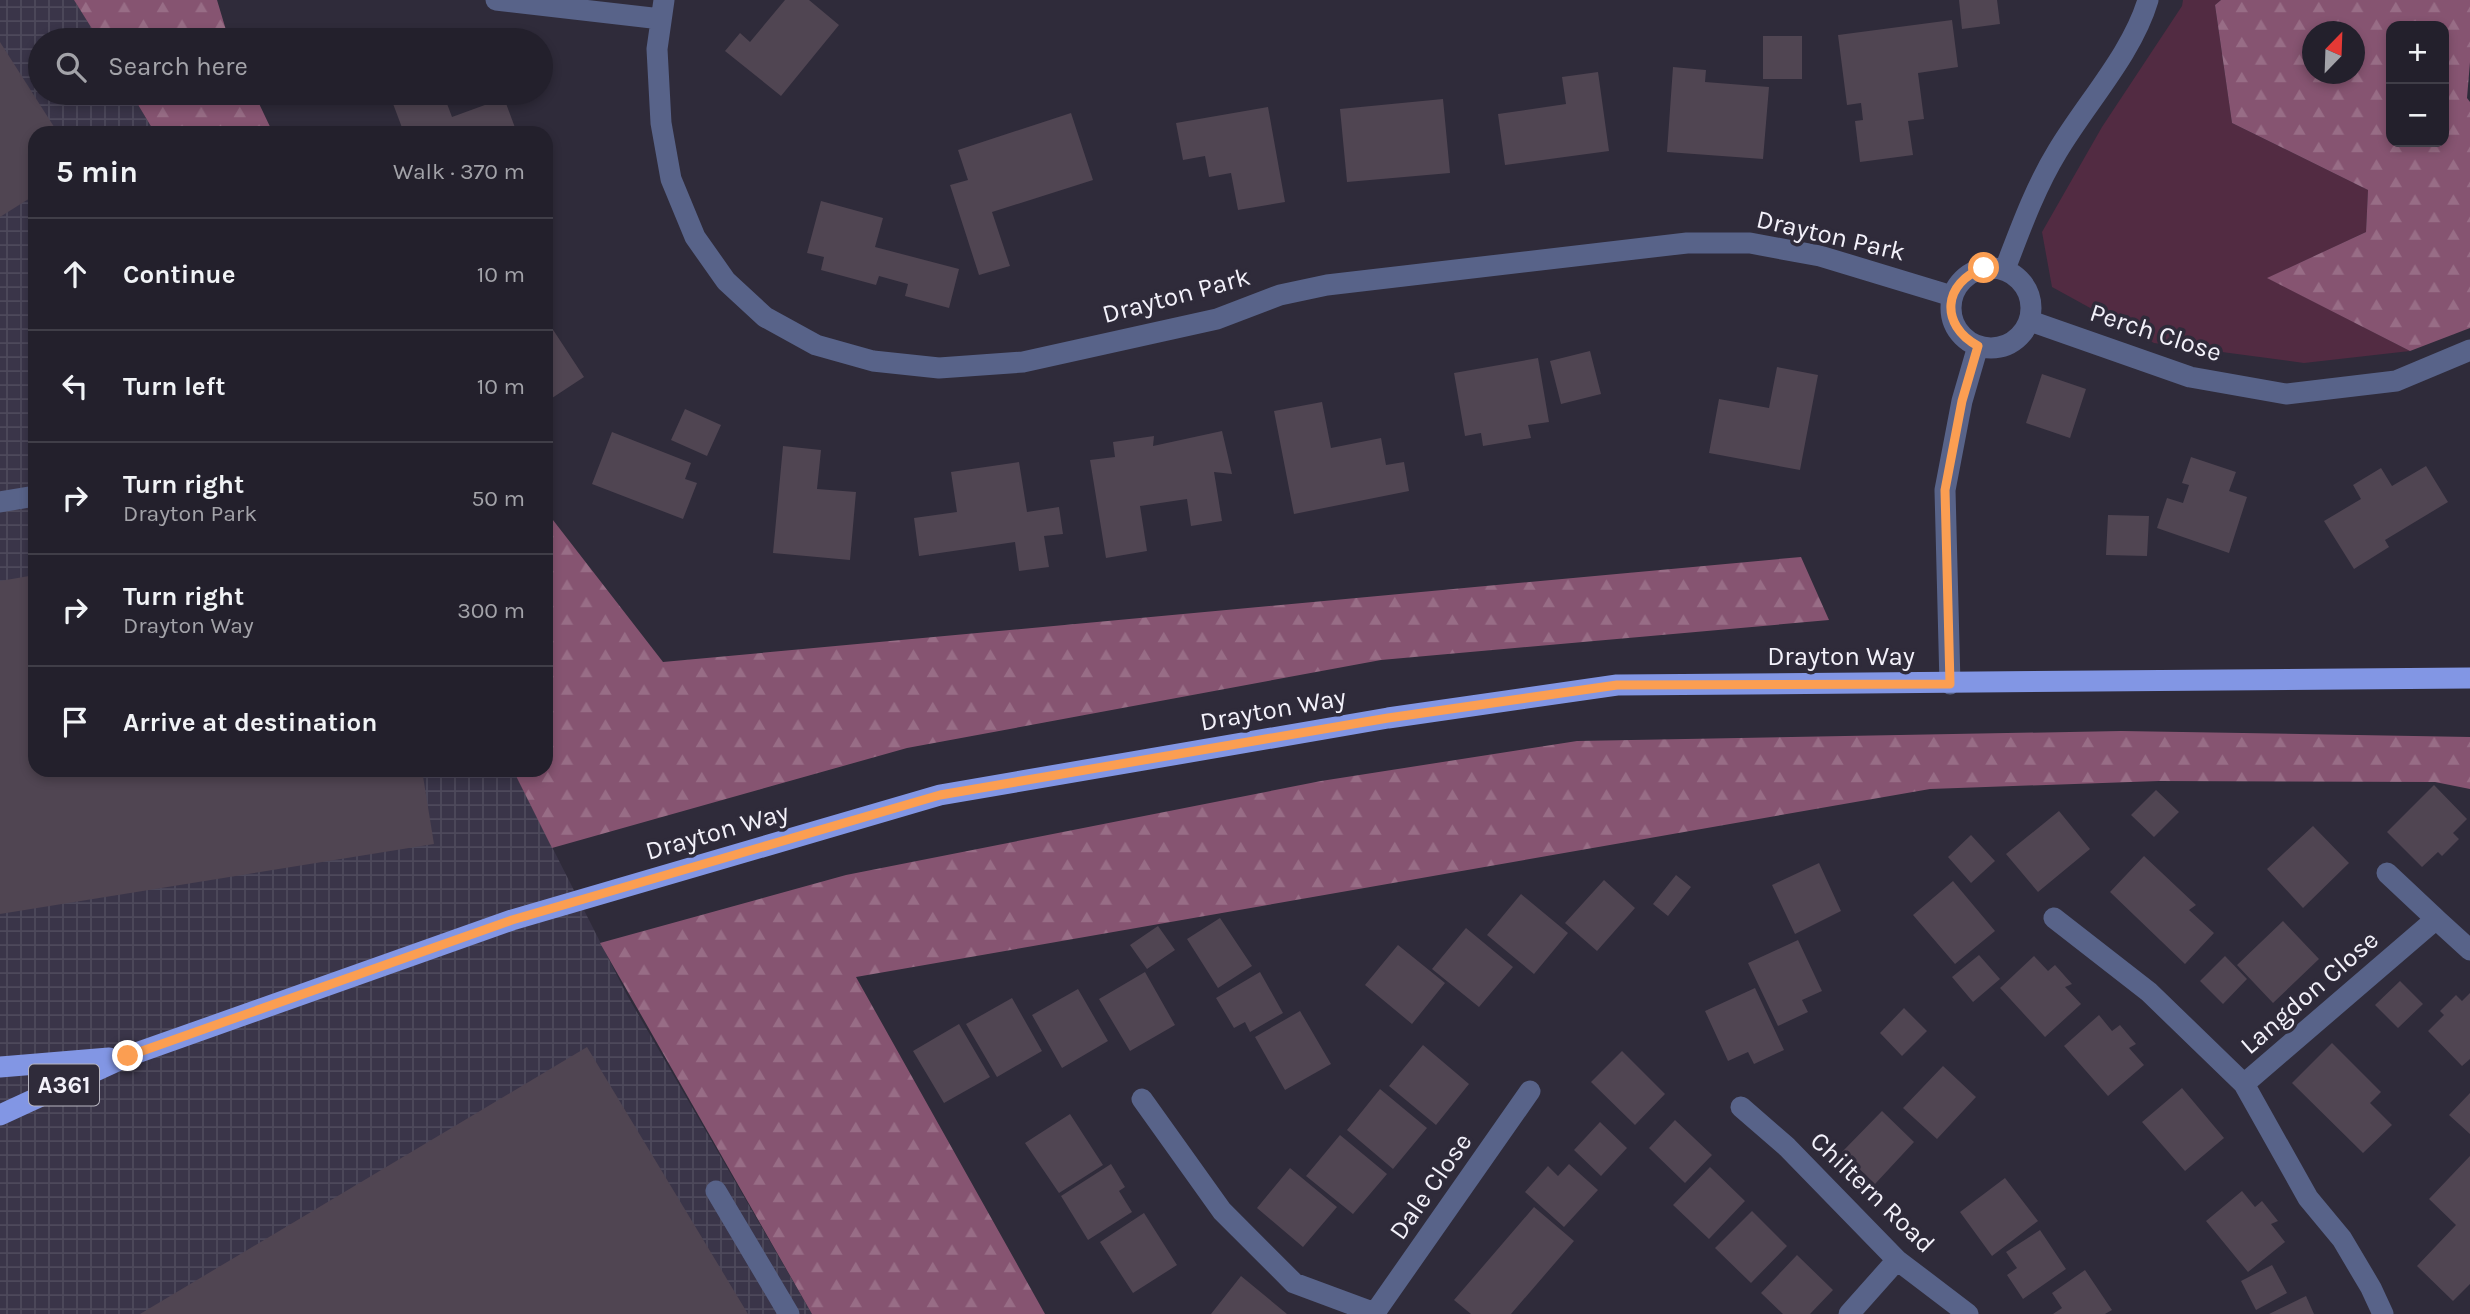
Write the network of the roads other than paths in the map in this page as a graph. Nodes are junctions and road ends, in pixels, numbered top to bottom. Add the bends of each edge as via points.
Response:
1 (496, 0) edge
2 (2148, 0) edge
3 (662, 9) edge
4 (2005, 270) junction
5 (1952, 296) junction
6 (2030, 320) junction
7 (1978, 346) junction
8 (2470, 350) edge
9 (28, 497) edge
10 (0, 502) edge
11 (2470, 678) edge
12 (1950, 684) junction
13 (2387, 873) dead end
14 (2053, 918) dead end
15 (2436, 919) junction
16 (2470, 950) edge
17 (128, 1056) junction
18 (0, 1067) edge
19 (2244, 1084) junction
20 (1530, 1091) dead end
21 (1142, 1099) dead end
22 (1741, 1107) dead end
23 (0, 1115) edge
24 (716, 1191) dead end
25 (1897, 1260) junction
26 (1375, 1313) edge
27 (789, 1314) edge
28 (1849, 1314) edge
29 (1968, 1314) edge
30 (2383, 1314) edge

1 - 3 street
2 - 4 street via 2132,38 2056,153
3 - 5 street, Drayton Park via 657,48 661,123 671,179 695,237 726,281 765,317 816,345 873,361 939,368 1023,362 1217,319 1280,295 1326,285 1687,243 1750,243 1820,256
4 - 5 street via 1971,272
4 - 6 street via 2023,282 2030,294
5 - 7 street via 1953,322 1960,334
6 - 7 street via 2012,344
6 - 8 street, Perch Close via 2190,377 2286,394 2396,381
7 - 12 street via 1945,490
9 - 10 street
11 - 12 main road, Drayton Way / A361
12 - 17 main road, Drayton Way / A361 via 1617,685 1388,718 940,795 512,920
13 - 15 street
14 - 19 street via 2149,992
15 - 16 street
15 - 19 street, Langdon Close
17 - 18 main road, Drayton Way / A361
17 - 23 main road, Drayton Way / A361
19 - 30 street, Langdon Close via 2308,1198 2342,1239
20 - 26 street, Dale Close
21 - 26 street via 1222,1211 1294,1283
22 - 25 street, Chiltern Road via 1787,1147
24 - 27 street
25 - 28 street
25 - 29 street, Chiltern Road

